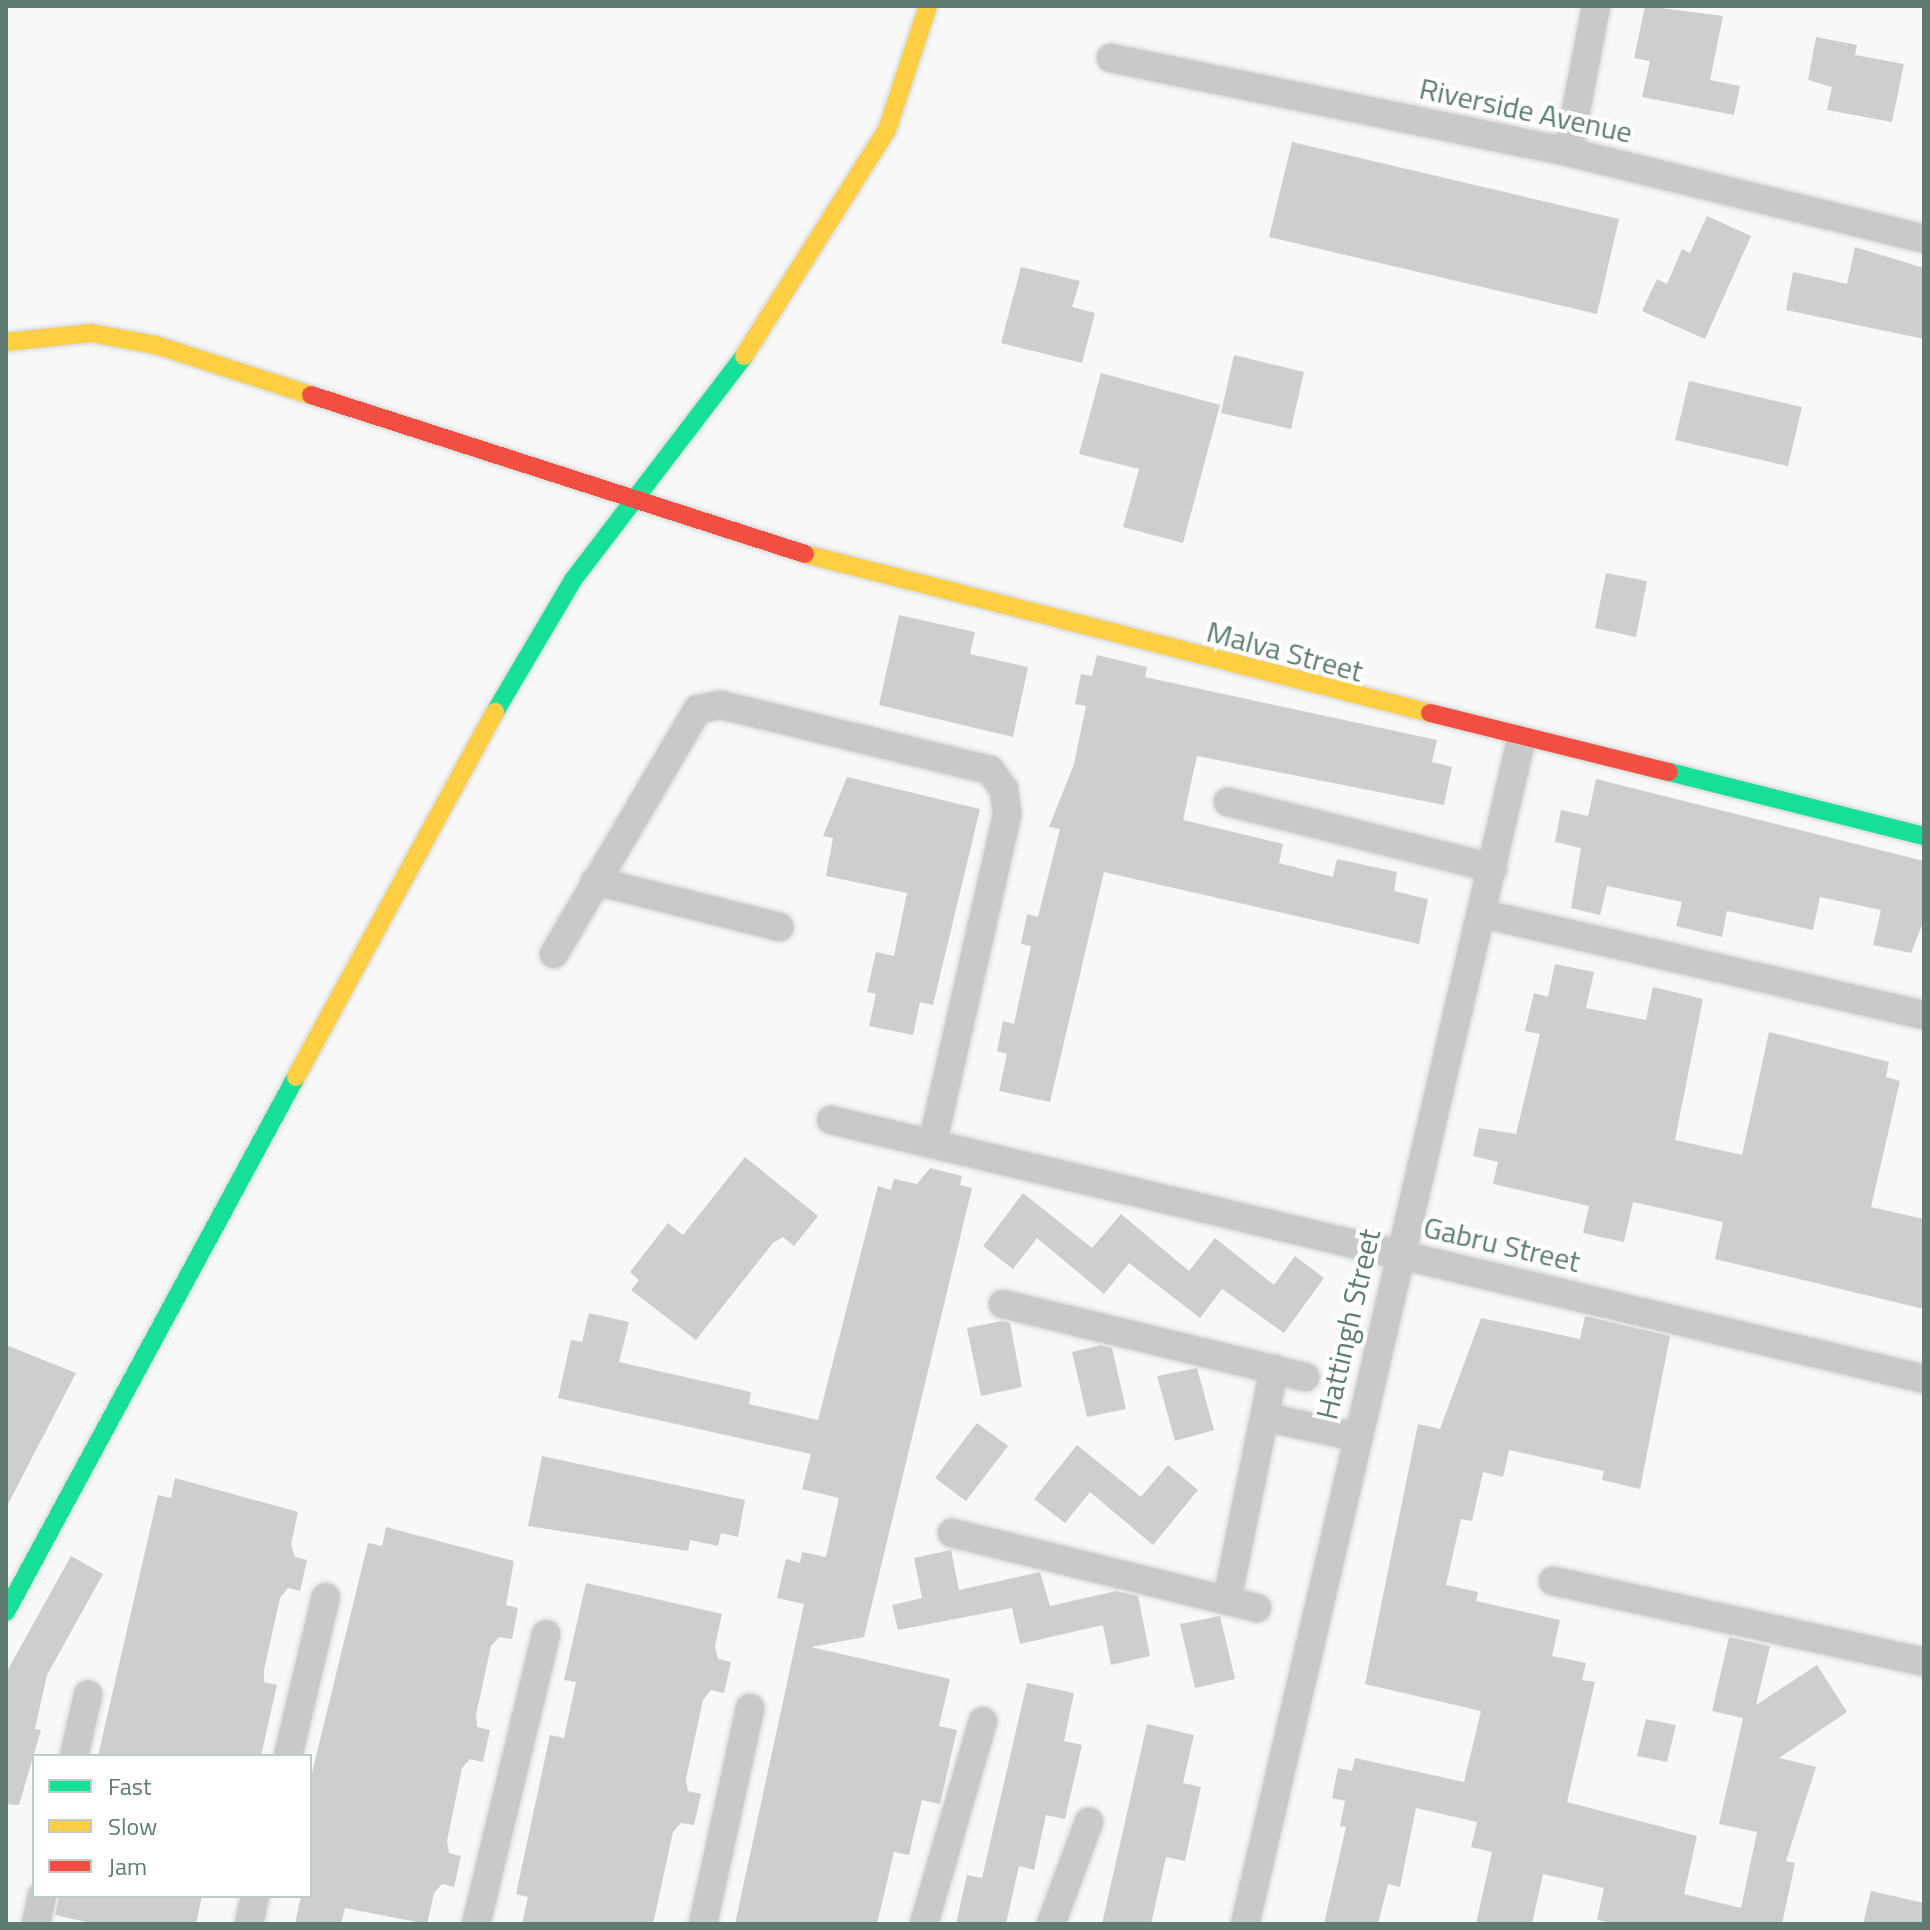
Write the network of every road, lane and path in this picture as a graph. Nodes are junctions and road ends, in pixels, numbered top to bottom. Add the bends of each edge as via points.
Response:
1 (928, 6) edge
2 (1596, 6) edge
3 (1111, 58) dead end
4 (1568, 152) junction
5 (1924, 239) edge
6 (6, 342) edge
7 (638, 499) junction
8 (1521, 741) junction
9 (1228, 802) dead end
10 (1924, 836) edge
11 (1493, 868) junction
12 (595, 881) junction
13 (1483, 914) junction
14 (779, 927) dead end
15 (554, 954) dead end
16 (1924, 1015) edge
17 (831, 1120) dead end
18 (932, 1144) junction
19 (1400, 1255) junction
20 (1003, 1304) dead end
21 (1274, 1369) junction
22 (1305, 1377) dead end
23 (1924, 1379) edge
24 (1265, 1417) junction
25 (1357, 1437) junction
26 (952, 1533) dead end
27 (1553, 1581) dead end
28 (326, 1597) dead end
29 (1227, 1600) junction
30 (1257, 1608) dead end
31 (6, 1612) edge
32 (546, 1634) dead end
33 (1924, 1662) edge
34 (88, 1695) dead end
35 (750, 1708) dead end
36 (983, 1721) dead end
37 (74, 1754) edge
38 (288, 1754) edge
39 (1089, 1822) dead end
40 (42, 1898) edge
41 (255, 1898) edge
42 (36, 1924) edge
43 (249, 1924) edge
44 (476, 1924) edge
45 (703, 1924) edge
46 (924, 1924) edge
47 (1051, 1924) edge
48 (1245, 1924) edge

1 - 7 street via 887,130 849,196 790,295
2 - 4 street
3 - 4 street, Riverside Avenue
4 - 5 street, Riverside Avenue
6 - 7 street, Malva Street via 75,332 156,345
7 - 8 street, Malva Street via 853,569
7 - 31 street via 573,580 504,695
8 - 10 street, Malva Street
8 - 11 street, Hattingh Street
9 - 11 street
11 - 13 street, Hattingh Street
12 - 14 street
12 - 15 street
12 - 18 street via 698,709 721,705 990,770 1004,789 1007,815
13 - 16 street
13 - 19 street, Hattingh Street
17 - 18 street, Gabru Street
18 - 19 street, Gabru Street
19 - 23 street, Gabru Street
19 - 25 street, Hattingh Street
20 - 21 street
21 - 22 street
21 - 24 street
24 - 25 street
24 - 29 street
25 - 48 street, Hattingh Street
26 - 29 street
27 - 33 street
28 - 38 street
29 - 30 street
32 - 44 street
34 - 37 street
35 - 45 street
36 - 46 street
39 - 47 street
40 - 42 street
41 - 43 street

